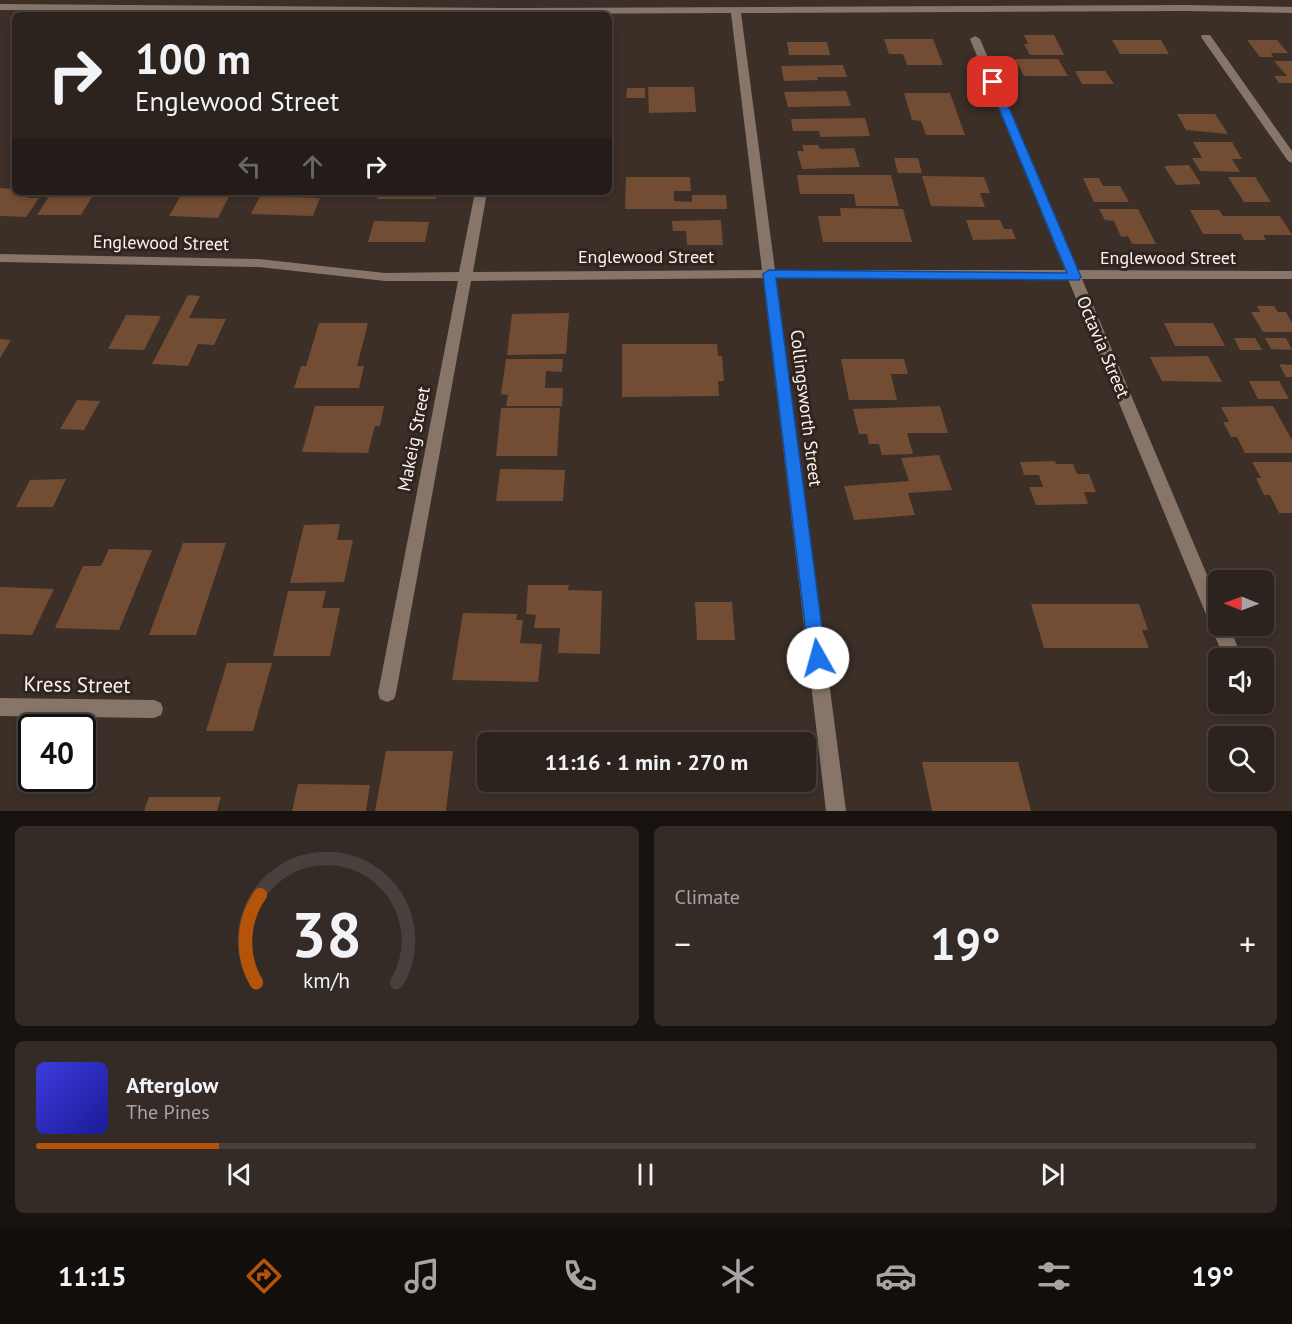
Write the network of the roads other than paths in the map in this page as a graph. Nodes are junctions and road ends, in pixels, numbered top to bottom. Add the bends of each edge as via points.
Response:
1 (570, 5) edge
2 (0, 7) edge
3 (735, 10) junction
4 (1292, 10) edge
5 (431, 12) edge
6 (524, 12) edge
7 (1206, 37) dead end
8 (975, 39) dead end
9 (1292, 159) edge
10 (480, 195) edge
11 (0, 258) edge
12 (769, 274) junction
13 (465, 275) junction
14 (1292, 276) edge
15 (1074, 277) junction
16 (1208, 598) edge
17 (387, 693) dead end
18 (0, 707) edge
19 (154, 709) dead end
20 (836, 811) edge

1 - 3 street
1 - 6 street
2 - 5 street
3 - 4 street
3 - 12 street, Collingsworth Street
7 - 9 street
8 - 15 street, Octavia Street
10 - 13 street, Makeig Street
11 - 13 street, Englewood Street via 259,263 385,277
12 - 13 street, Englewood Street
12 - 15 street, Englewood Street
12 - 20 street, Collingsworth Street
13 - 17 street, Makeig Street
14 - 15 street, Englewood Street
15 - 16 street, Octavia Street
18 - 19 street, Kress Street

